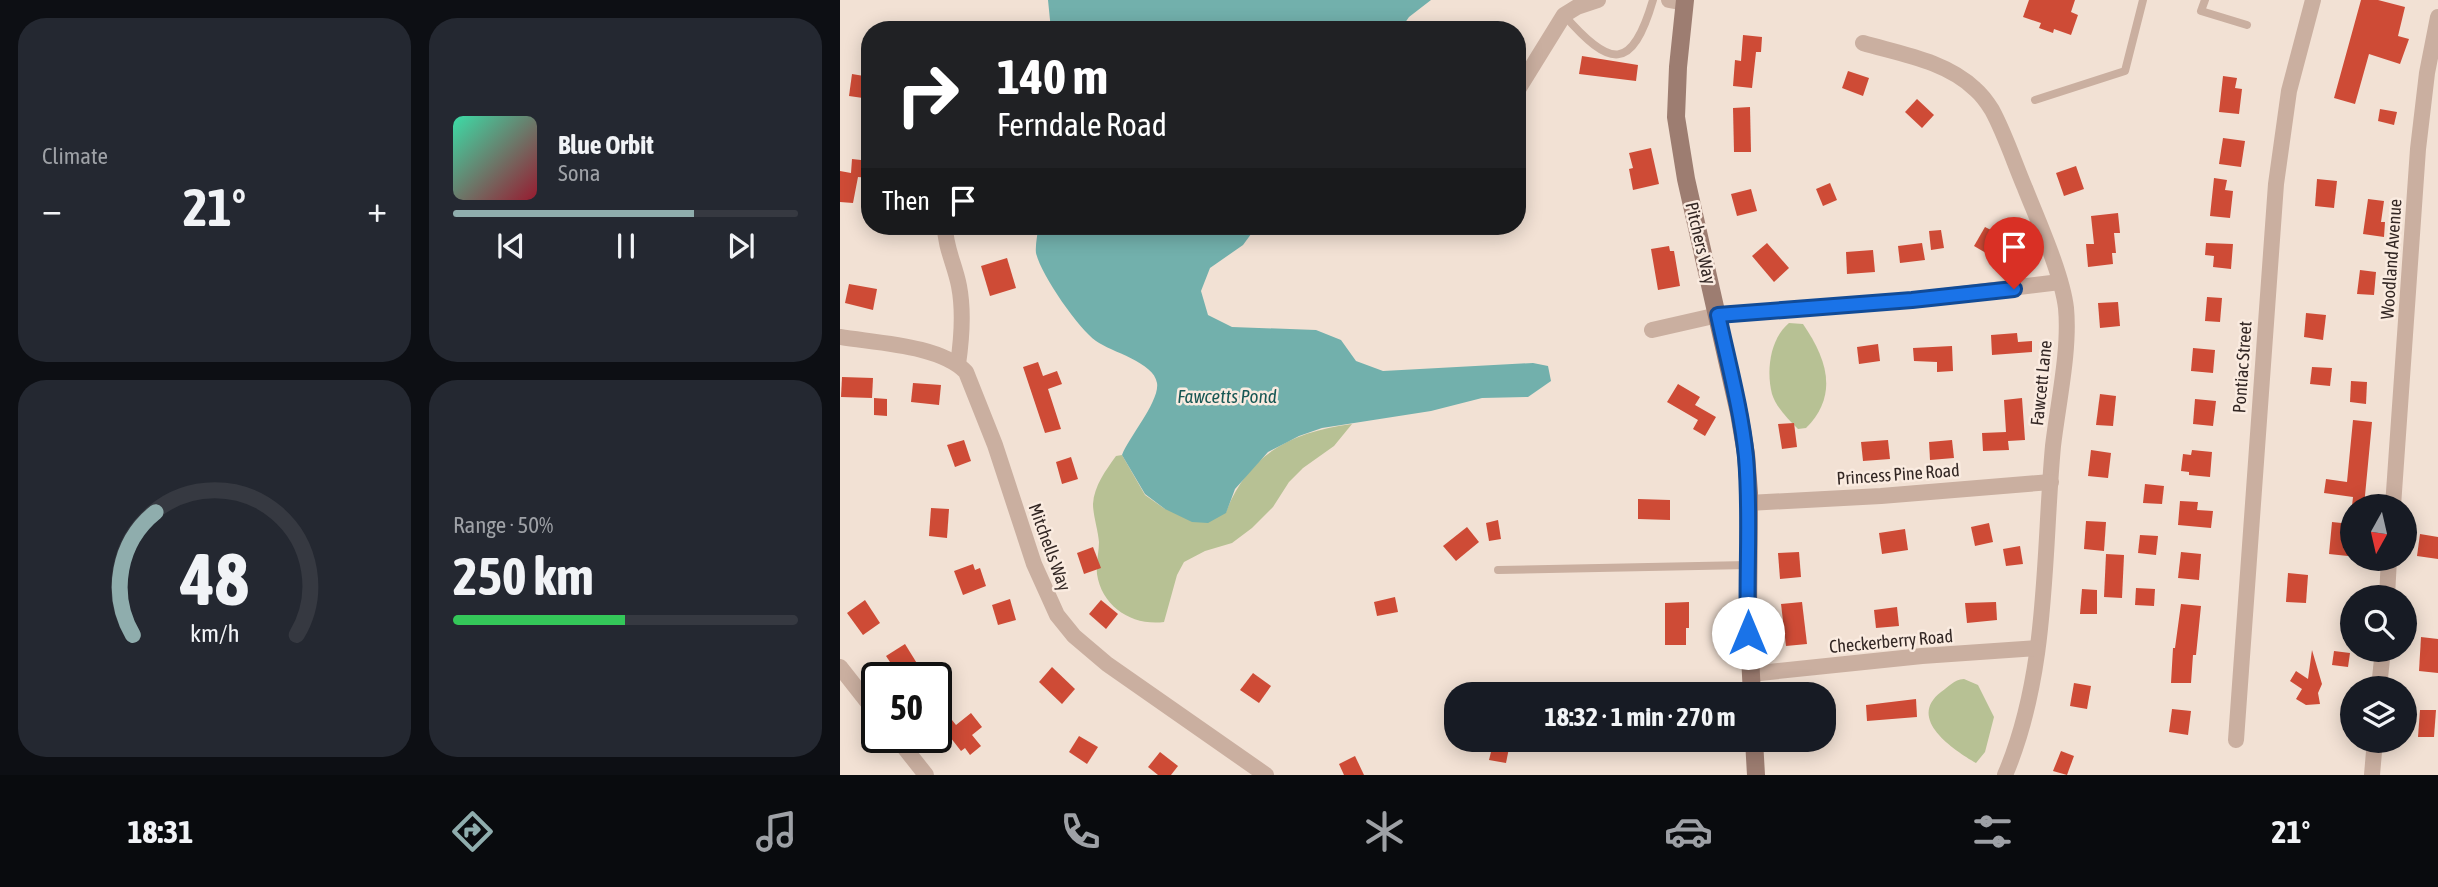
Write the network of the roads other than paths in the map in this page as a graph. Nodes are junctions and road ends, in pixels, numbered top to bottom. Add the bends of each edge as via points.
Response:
1 (1595, 0) edge
2 (1653, 0) edge
3 (2143, 0) edge
4 (2204, 0) edge
5 (2312, 0) edge
6 (1680, 1) edge
7 (1564, 15) junction
8 (2438, 16) edge
9 (2247, 25) dead end
10 (1863, 43) dead end
11 (1526, 76) edge
12 (2035, 100) dead end
13 (945, 235) edge
14 (2060, 282) junction
15 (1718, 315) junction
16 (1652, 330) dead end
17 (840, 337) edge
18 (958, 364) junction
19 (2051, 482) junction
20 (2394, 494) edge
21 (1748, 503) junction
22 (1748, 565) junction
23 (1498, 570) dead end
24 (2037, 648) junction
25 (840, 667) edge
26 (1750, 674) junction
27 (1751, 682) edge
28 (861, 694) edge
29 (2236, 740) dead end
30 (1755, 752) edge
31 (909, 753) edge
32 (2374, 753) edge
33 (926, 775) edge
34 (1266, 775) edge
35 (1756, 775) edge
36 (2005, 775) edge
37 (2372, 775) edge

1 - 7 street
2 - 7 lane via 1637,43 1623,54 1594,47
3 - 12 lane via 2124,71
4 - 9 lane via 2201,11
5 - 29 street, Pontiac Street via 2289,91 2276,184
6 - 15 main road, Pitchers Way via 1676,117
7 - 11 street
8 - 20 street, Woodland Avenue via 2418,149
10 - 14 street, Fawcett Lane via 1939,66 1982,96 1997,121
13 - 18 street via 962,309
14 - 15 street via 1912,300
14 - 19 street, Fawcett Lane via 2067,317
15 - 16 street
15 - 21 main road, Pitchers Way via 1744,438
17 - 18 street via 926,351
18 - 34 street, Mitchells Way via 971,380 1034,564 1057,615 1073,636 1107,664
19 - 21 street, Princess Pine Road
19 - 24 street, Fawcett Lane
21 - 22 main road, Pitchers Way
22 - 23 lane
22 - 26 main road, Pitchers Way
24 - 26 street, Checkerberry Road
24 - 36 street, Fawcett Lane via 2025,718
25 - 28 street
26 - 27 main road, Pitchers Way
30 - 35 main road
31 - 33 street
32 - 37 street

